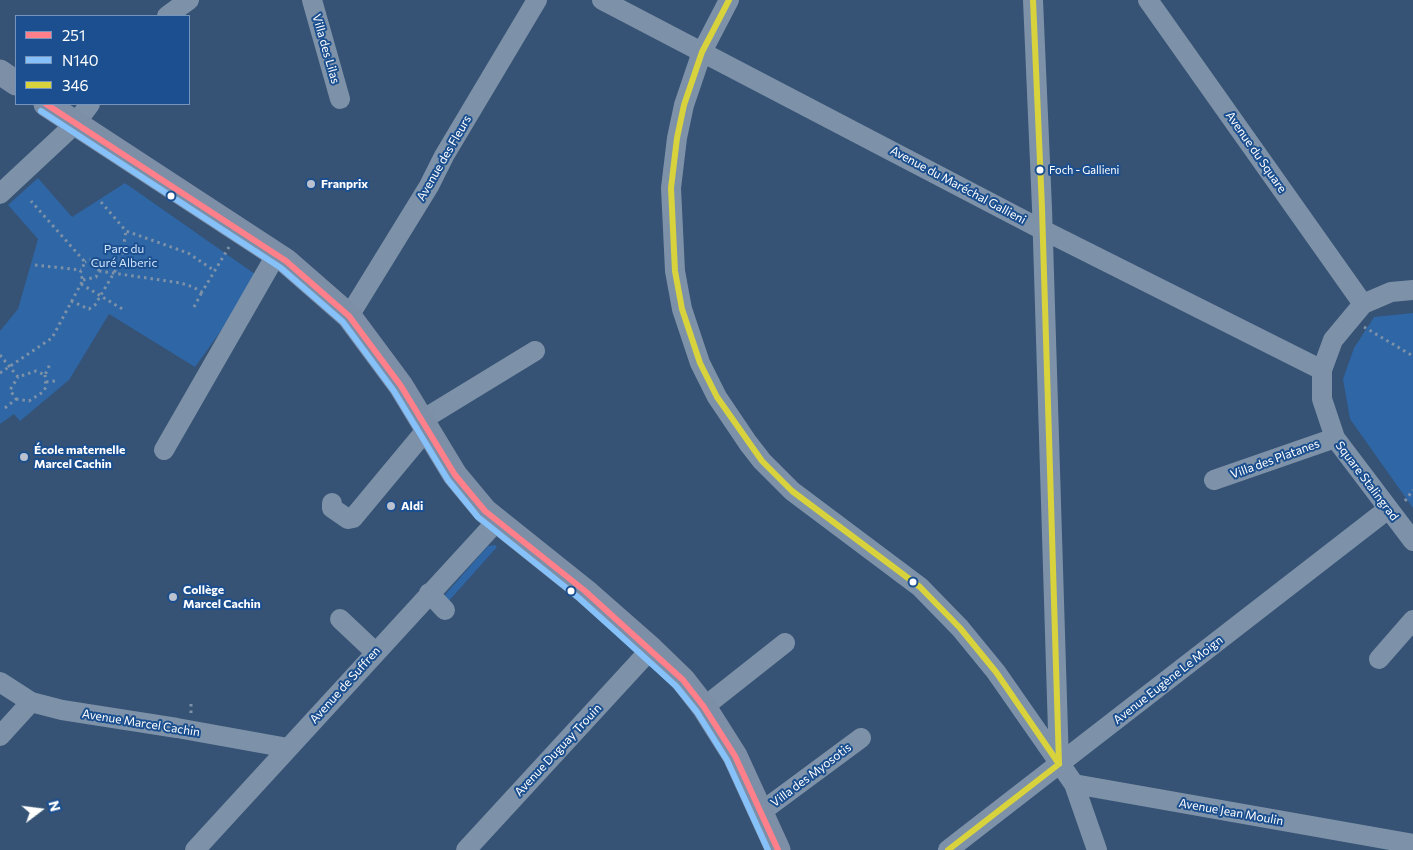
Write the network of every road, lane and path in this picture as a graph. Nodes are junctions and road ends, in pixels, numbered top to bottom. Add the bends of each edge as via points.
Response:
1 (189, 0) edge
2 (312, 0) edge
3 (538, 0) edge
4 (602, 0) edge
5 (730, 0) edge
6 (1033, 0) edge
7 (1148, 0) edge
8 (168, 15) edge
9 (702, 52) junction
10 (0, 72) edge
11 (15, 82) edge
12 (340, 99) dead end
13 (47, 105) edge
14 (89, 105) edge
15 (75, 124) junction
16 (0, 194) edge
17 (30, 201) dead end
18 (101, 202) dead end
19 (1043, 229) junction
20 (126, 231) junction
21 (239, 231) junction
22 (276, 255) junction
23 (85, 262) junction
24 (35, 265) dead end
25 (81, 270) junction
26 (99, 271) junction
27 (215, 271) junction
28 (115, 274) junction
29 (82, 282) junction
30 (1413, 290) edge
31 (202, 292) junction
32 (102, 295) junction
33 (71, 301) junction
34 (1363, 304) junction
35 (194, 307) dead end
36 (124, 310) dead end
37 (349, 316) junction
38 (1350, 319) junction
39 (534, 351) dead end
40 (0, 355) edge
41 (1413, 356) edge
42 (51, 362) dead end
43 (10, 366) junction
44 (1322, 370) junction
45 (0, 373) edge
46 (45, 374) junction
47 (18, 377) junction
48 (54, 381) dead end
49 (46, 382) junction
50 (16, 399) junction
51 (5, 408) dead end
52 (425, 424) junction
53 (1335, 438) junction
54 (164, 450) dead end
55 (1214, 480) dead end
56 (332, 502) dead end
57 (1388, 509) junction
58 (496, 522) junction
59 (1413, 541) edge
60 (429, 593) junction
61 (445, 610) dead end
62 (340, 619) dead end
63 (1413, 620) edge
64 (785, 644) dead end
65 (651, 649) junction
66 (375, 652) junction
67 (1379, 659) dead end
68 (0, 682) edge
69 (31, 702) junction
70 (704, 707) junction
71 (1059, 723) junction
72 (1036, 730) junction
73 (0, 736) edge
74 (861, 738) dead end
75 (288, 748) junction
76 (1059, 764) junction
77 (1074, 784) junction
78 (761, 812) junction
79 (1413, 844) edge
80 (195, 850) edge
81 (466, 850) edge
82 (778, 850) edge
83 (948, 850) edge
84 (1096, 850) edge

1 - 8 street
2 - 12 street, Villa des Lilas
3 - 37 street, Avenue des Fleurs
4 - 9 street, Avenue du Maréchal Gallieni
5 - 9 street
6 - 19 street
7 - 34 street, Avenue du Square
9 - 19 street, Avenue du Maréchal Gallieni
9 - 72 street via 684,105 671,188 675,271 682,309 700,363 718,397 762,461 792,491 920,587 996,672
10 - 11 main road
13 - 15 main road
14 - 15 street
15 - 16 street
15 - 21 main road
17 - 23 path
18 - 20 path
19 - 44 street, Avenue du Maréchal Gallieni
19 - 71 street
20 - 27 path via 188,252
20 - 28 path via 122,261
21 - 22 main road
21 - 27 path
22 - 37 main road
22 - 54 street
23 - 25 path
23 - 26 path via 90,260
24 - 25 path
25 - 29 path
26 - 28 path
26 - 29 path via 96,277
27 - 31 path
28 - 31 path via 181,283
28 - 32 path
29 - 32 path
29 - 33 path
30 - 34 street, Square Stalingrad via 1391,292
31 - 35 path
32 - 33 path via 88,309
32 - 36 path
33 - 43 path via 52,338
34 - 38 street, Square Stalingrad
37 - 52 main road
38 - 41 path
38 - 44 street, Square Stalingrad via 1333,340
39 - 52 street
40 - 43 path
42 - 46 path
43 - 45 path
43 - 47 path
44 - 53 street, Square Stalingrad via 1322,399
46 - 47 path via 36,372
46 - 49 path
47 - 50 path via 10,390
48 - 49 path
49 - 50 path via 43,392 28,402
50 - 51 path
52 - 56 street via 354,518 348,519 332,508
52 - 58 main road via 455,475
53 - 55 street, Villa des Platanes
53 - 57 street, Square Stalingrad
57 - 59 street, Square Stalingrad
57 - 76 street, Avenue Eugène Le Moign
58 - 60 street, Avenue de Suffren
58 - 65 main road
60 - 61 street
60 - 66 street, Avenue de Suffren
62 - 66 street
63 - 67 street
64 - 70 street
65 - 70 main road via 683,680
65 - 81 street, Avenue Duguay Trouin
66 - 75 street, Avenue de Suffren
68 - 69 street, Avenue Marcel Cachin
69 - 73 street
69 - 75 street, Avenue Marcel Cachin
70 - 78 main road via 735,756
71 - 72 street
71 - 76 street
72 - 76 street
74 - 78 street, Villa des Myosotis
75 - 80 street, Avenue de Suffren
76 - 77 street
76 - 83 street, Avenue Eugène Le Moign
77 - 79 street, Avenue Jean Moulin
77 - 84 street
78 - 82 main road

